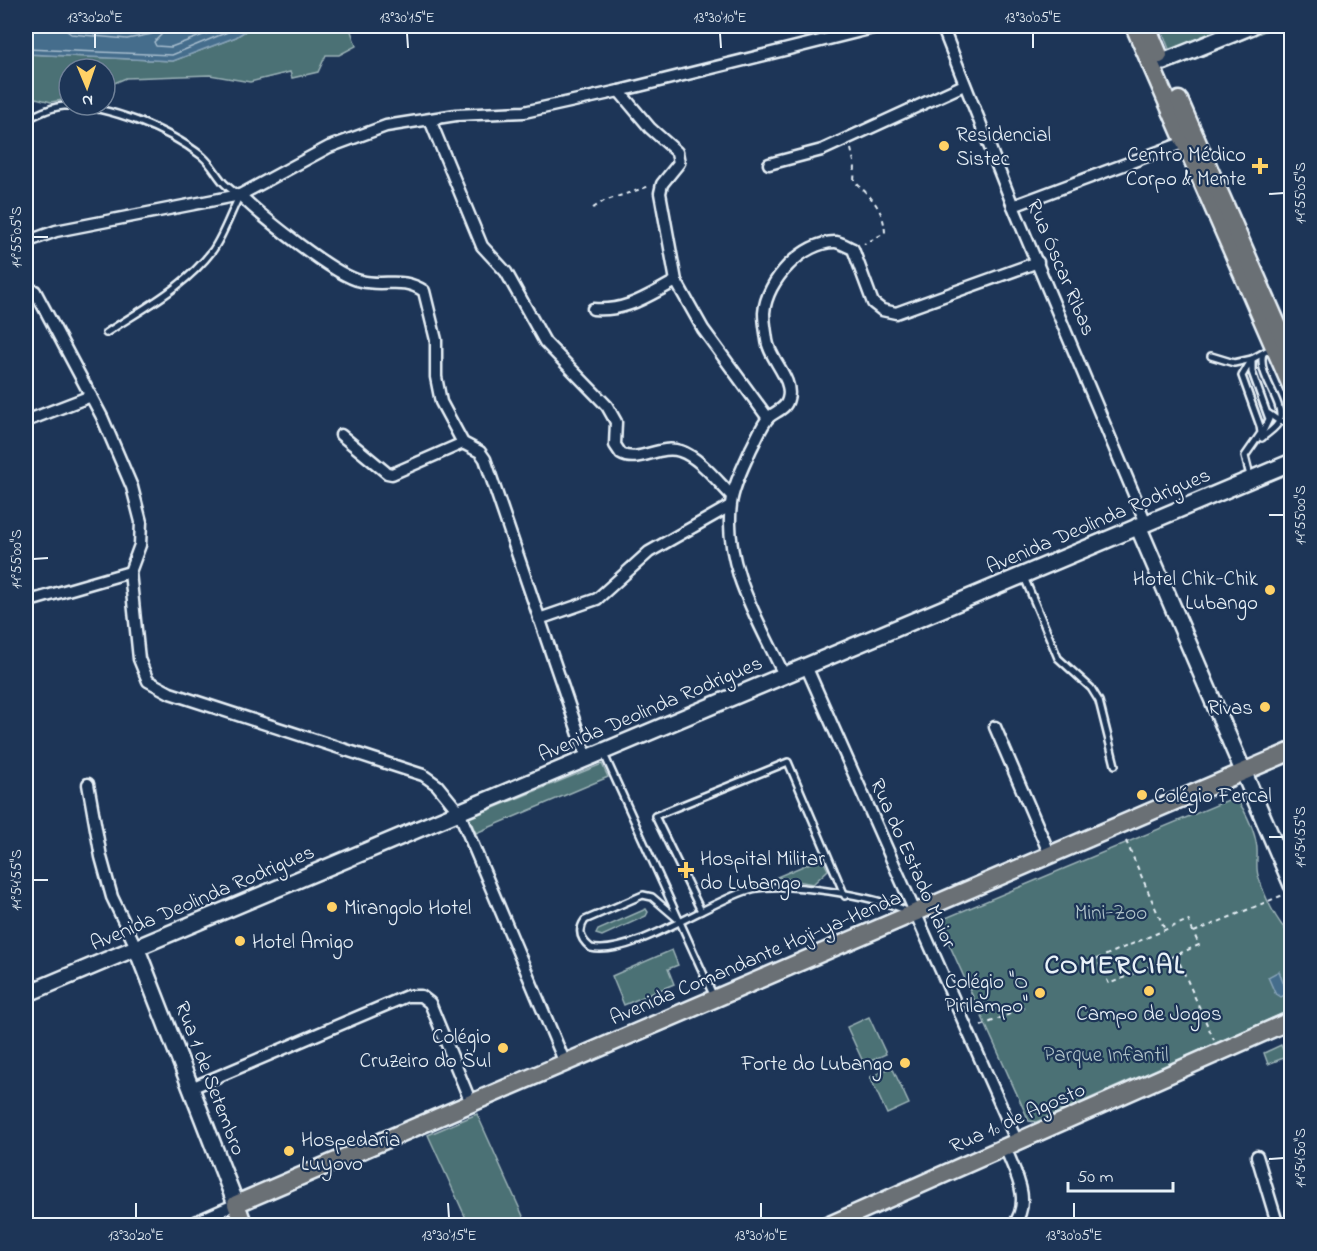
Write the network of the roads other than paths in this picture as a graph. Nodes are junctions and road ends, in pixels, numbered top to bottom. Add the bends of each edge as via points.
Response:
1 (881, 26) edge
2 (942, 26) edge
3 (1134, 26) edge
4 (1147, 26) edge
5 (1252, 26) edge
6 (1162, 62) junction
7 (964, 85) junction
8 (619, 92) junction
9 (26, 120) edge
10 (430, 120) junction
11 (1185, 142) junction
12 (769, 165) dead end
13 (240, 195) junction
14 (1013, 206) junction
15 (26, 242) edge
16 (1038, 262) junction
17 (676, 281) junction
18 (35, 291) dead end
19 (592, 309) dead end
20 (106, 333) dead end
21 (1274, 347) junction
22 (1211, 356) dead end
23 (1292, 358) edge
24 (1252, 360) junction
25 (1292, 388) edge
26 (91, 396) junction
27 (1268, 413) junction
28 (768, 418) junction
29 (26, 420) edge
30 (1280, 421) junction
31 (1292, 423) edge
32 (341, 435) dead end
33 (1259, 440) junction
34 (463, 443) junction
35 (1248, 450) junction
36 (1292, 462) edge
37 (1251, 478) junction
38 (731, 501) junction
39 (1142, 524) junction
40 (130, 572) junction
41 (1023, 574) junction
42 (26, 602) edge
43 (539, 619) junction
44 (806, 666) junction
45 (784, 675) junction
46 (995, 727) dead end
47 (603, 751) junction
48 (1292, 751) edge
49 (587, 758) junction
50 (1115, 765) dead end
51 (1242, 772) junction
52 (88, 784) dead end
53 (459, 812) junction
54 (1292, 842) edge
55 (1276, 849) junction
56 (1050, 855) junction
57 (1287, 890) edge
58 (845, 896) junction
59 (701, 912) junction
60 (914, 914) junction
61 (680, 921) junction
62 (136, 947) junction
63 (26, 994) edge
64 (715, 999) junction
65 (1292, 1020) edge
66 (565, 1063) junction
67 (191, 1088) junction
68 (471, 1103) junction
69 (1011, 1144) junction
70 (1257, 1156) dead end
71 (236, 1204) junction
72 (186, 1226) edge
73 (244, 1226) edge
74 (827, 1226) edge
75 (1013, 1226) edge
76 (1278, 1226) edge

1 - 8 street
2 - 7 street, Rua Óscar Ribas
3 - 11 main road
4 - 6 main road
5 - 6 street
6 - 21 main road
7 - 12 street via 822,150
7 - 14 street, Rua Óscar Ribas
8 - 10 street via 524,112
8 - 17 street via 677,152 679,163 662,184 660,204
9 - 13 lane via 63,106 99,109 150,126 199,154 210,163 226,188
10 - 13 street via 386,126 329,147
10 - 38 street via 482,246 506,272 545,342 607,406 616,422 615,445 621,454 633,457 678,450 689,455
11 - 14 street
11 - 21 main road
13 - 15 street via 56,231
13 - 20 lane via 214,248 189,277
13 - 34 street via 263,217 336,269 360,281 413,284 424,291 436,340 441,402
14 - 16 street, Rua Óscar Ribas
16 - 28 street via 896,313 873,303 853,249 838,242 818,245 780,274 764,312 767,344 788,387 788,399 782,410
16 - 39 street, Rua Óscar Ribas
17 - 19 street via 623,308
17 - 28 street via 703,329
18 - 26 street
21 - 23 main road
21 - 24 lane
21 - 25 main road
21 - 30 lane via 1261,364
22 - 24 lane via 1234,363
24 - 27 lane via 1252,372
24 - 35 lane via 1242,376 1261,433
26 - 29 street
26 - 40 street via 132,487 141,522 140,545
27 - 30 lane
27 - 33 lane via 1267,426
28 - 38 street via 751,448
30 - 31 lane
30 - 33 lane
32 - 34 street via 392,474
33 - 35 lane
34 - 43 street via 485,459
35 - 37 lane via 1244,462
36 - 37 street, Avenida Deolinda Rodrigues
37 - 39 street, Avenida Deolinda Rodrigues
38 - 43 street via 649,552 597,599
38 - 45 street via 734,560 739,579
39 - 41 street, Avenida Deolinda Rodrigues
39 - 51 street, Rua Óscar Ribas
40 - 42 street
40 - 53 street via 139,659 148,681 170,693 423,775 437,785
41 - 44 street, Avenida Deolinda Rodrigues
41 - 50 lane via 1058,658 1099,700
43 - 49 street
44 - 45 street, Avenida Deolinda Rodrigues
44 - 60 street, Rua do Estado Maior
45 - 47 street, Avenida Deolinda Rodrigues
46 - 56 street
47 - 49 street, Avenida Deolinda Rodrigues
47 - 61 lane
48 - 51 main road, Avenida Comandante Hoji-ya-Henda
49 - 53 street, Avenida Deolinda Rodrigues
51 - 55 street, Rua Óscar Ribas
51 - 56 main road, Avenida Comandante Hoji-ya-Henda
52 - 62 street via 109,887
53 - 62 street, Avenida Deolinda Rodrigues
53 - 66 street
54 - 55 street
55 - 57 street, Rua Óscar Ribas
56 - 60 main road, Avenida Comandante Hoji-ya-Henda
58 - 59 lane via 793,885 767,886 747,890
58 - 59 lane via 788,762 656,816
58 - 60 lane via 897,906
59 - 61 lane
60 - 64 main road, Avenida Comandante Hoji-ya-Henda
60 - 69 street, Rua do Estado Maior
61 - 61 lane via 652,897 642,896 585,920 580,935 591,948 613,949
61 - 64 lane
62 - 63 street, Avenida Deolinda Rodrigues
62 - 67 street, Rua 1 de Setembro
64 - 66 main road, Avenida Comandante Hoji-ya-Henda
65 - 69 main road, Rua 1º de Agosto
66 - 68 main road, Avenida Comandante Hoji-ya-Henda
67 - 68 street via 407,996 421,996 430,1003
67 - 71 street, Rua 1 de Setembro
68 - 71 main road, Avenida Comandante Hoji-ya-Henda
69 - 74 main road, Rua 1º de Agosto
69 - 75 street, Rua do Estado Maior via 1024,1194 1023,1208
70 - 76 street
71 - 72 street
71 - 73 main road, Rua 1 de Setembro

